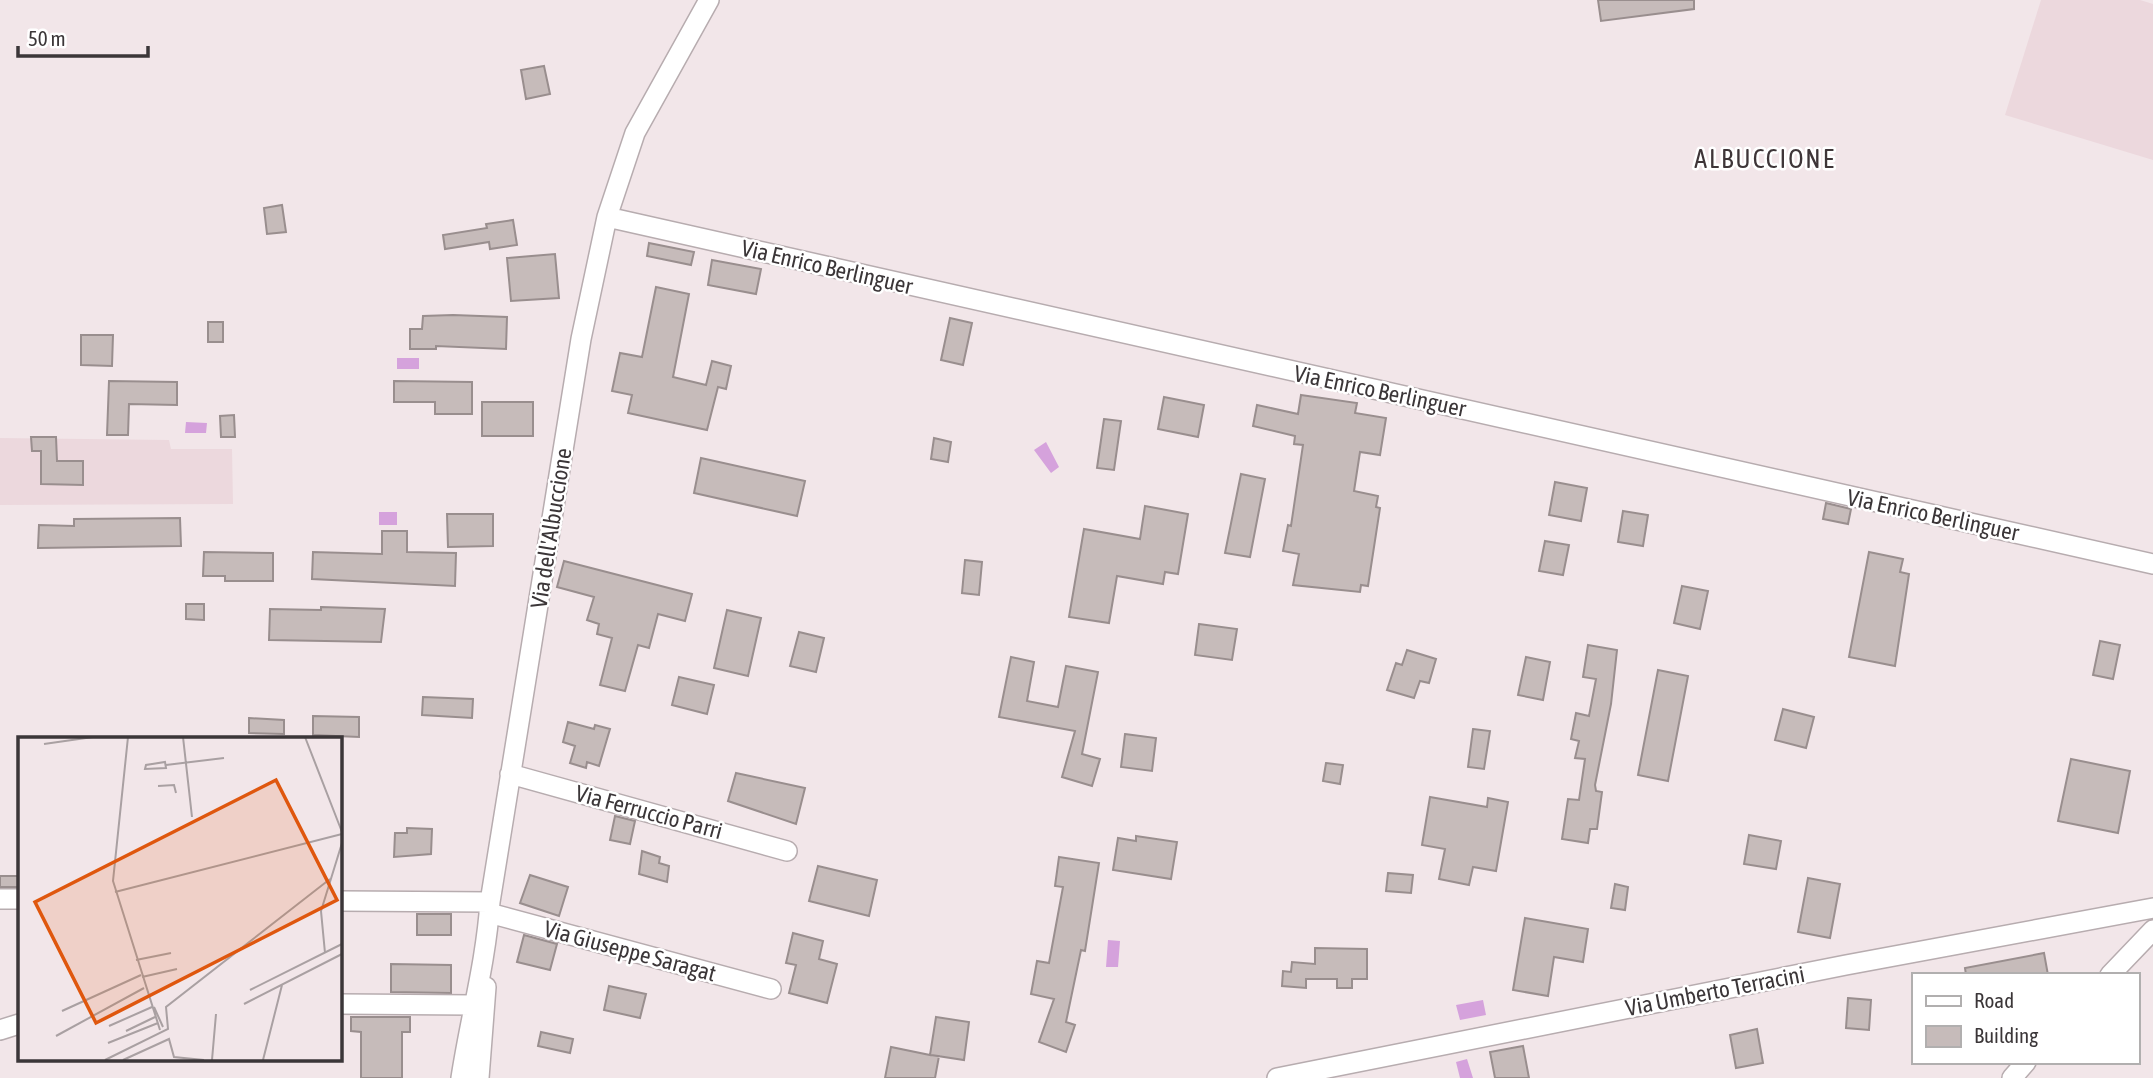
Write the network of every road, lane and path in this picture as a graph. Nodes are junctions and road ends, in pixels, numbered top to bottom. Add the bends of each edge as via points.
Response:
1 (709, 0) edge
2 (607, 217) junction
3 (2153, 564) edge
4 (510, 775) junction
5 (787, 850) dead end
6 (0, 899) edge
7 (18, 899) edge
8 (341, 901) edge
9 (490, 908) junction
10 (2153, 908) edge
11 (2153, 930) edge
12 (488, 944) junction
13 (2112, 973) edge
14 (771, 989) dead end
15 (341, 1004) edge
16 (472, 1005) junction
17 (18, 1024) edge
18 (0, 1030) edge
19 (461, 1078) edge
20 (479, 1078) edge
21 (1277, 1078) edge

1 - 2 street, Via dell'Albuccione via 635,133
2 - 3 street, Via Enrico Berlinguer
2 - 4 street, Via dell'Albuccione via 581,339
4 - 5 street, Via Ferruccio Parri
4 - 9 street, Via dell'Albuccione
6 - 7 street
8 - 9 street, Via Giuseppe Saragat
9 - 12 street, Via dell'Albuccione
9 - 14 street, Via Giuseppe Saragat
10 - 21 street, Via Umberto Terracini
11 - 13 street
12 - 16 street, Via dell'Albuccione
12 - 20 street
15 - 16 street
16 - 19 street, Via dell'Albuccione
17 - 18 street

